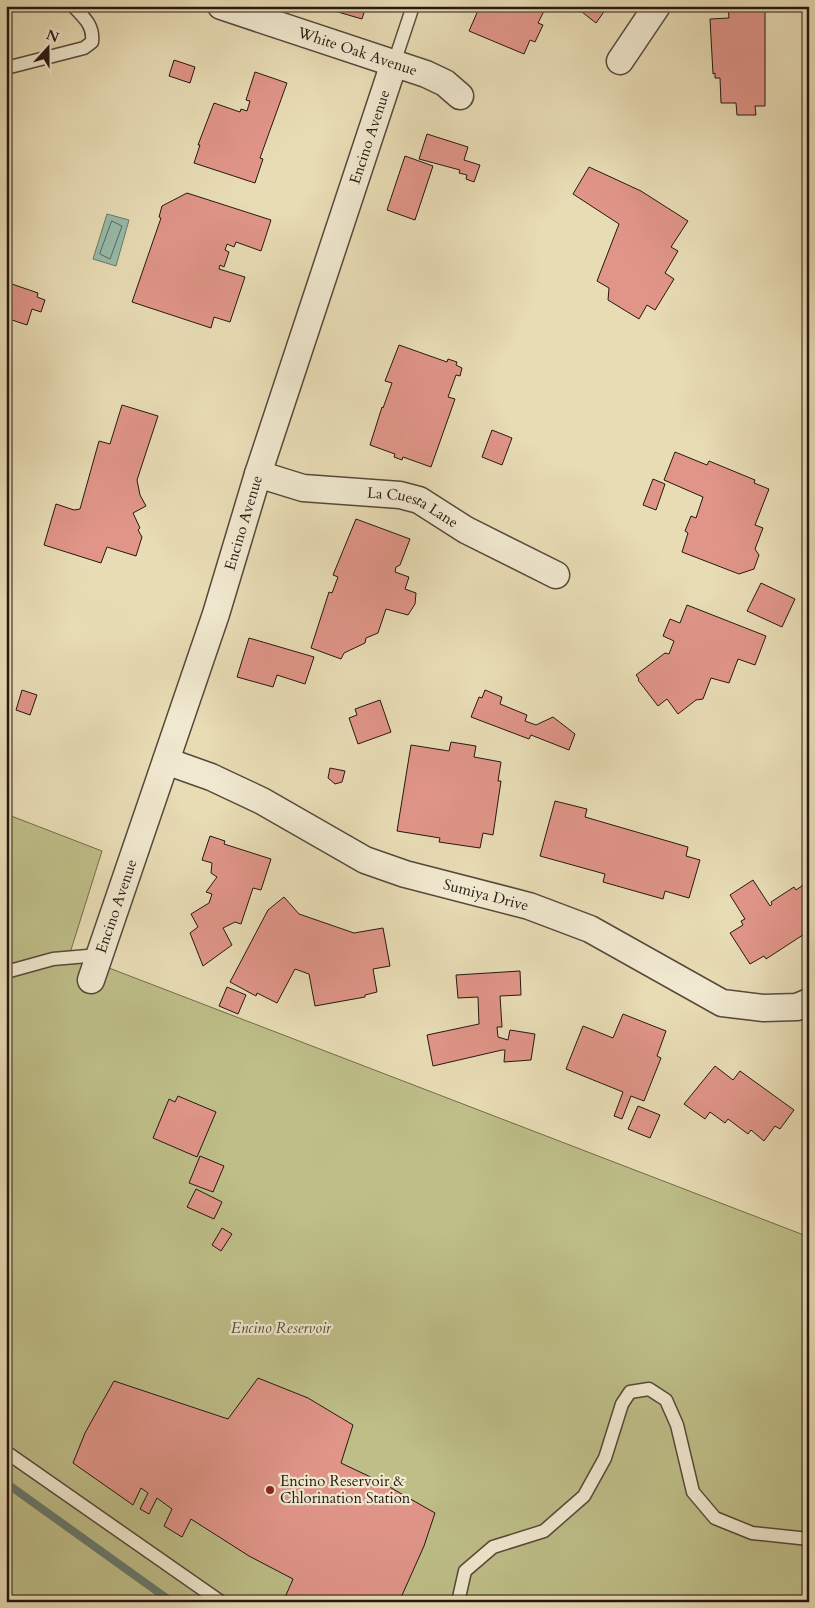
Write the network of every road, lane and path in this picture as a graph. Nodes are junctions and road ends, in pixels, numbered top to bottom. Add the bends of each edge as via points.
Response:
1 (72, 6) edge
2 (221, 6) edge
3 (413, 6) edge
4 (657, 6) edge
5 (620, 61) dead end
6 (394, 63) junction
7 (6, 68) edge
8 (460, 96) dead end
9 (258, 474) junction
10 (556, 575) dead end
11 (166, 761) junction
12 (99, 955) junction
13 (6, 972) edge
14 (91, 980) dead end
15 (809, 1002) edge
16 (6, 1452) edge
17 (809, 1539) edge
18 (221, 1602) edge
19 (458, 1602) edge

1 - 7 lane via 89,24 92,42 84,48
2 - 6 street, White Oak Avenue
3 - 6 lane
4 - 5 street
6 - 8 street, White Oak Avenue via 445,83
6 - 9 street, Encino Avenue
9 - 10 street, La Cuesta Lane via 304,488 400,495 419,500 466,530
9 - 11 street, Encino Avenue via 216,614
11 - 12 street, Encino Avenue
11 - 15 street, Sumiya Drive via 262,800 365,860 405,874 529,906 590,929 722,1003 764,1008 797,1007
12 - 13 lane via 53,959
12 - 14 street, Encino Avenue
16 - 18 lane
17 - 19 lane via 752,1533 715,1518 694,1492 677,1425 666,1400 649,1389 630,1392 622,1404 605,1458 584,1496 544,1531 493,1547 465,1571

